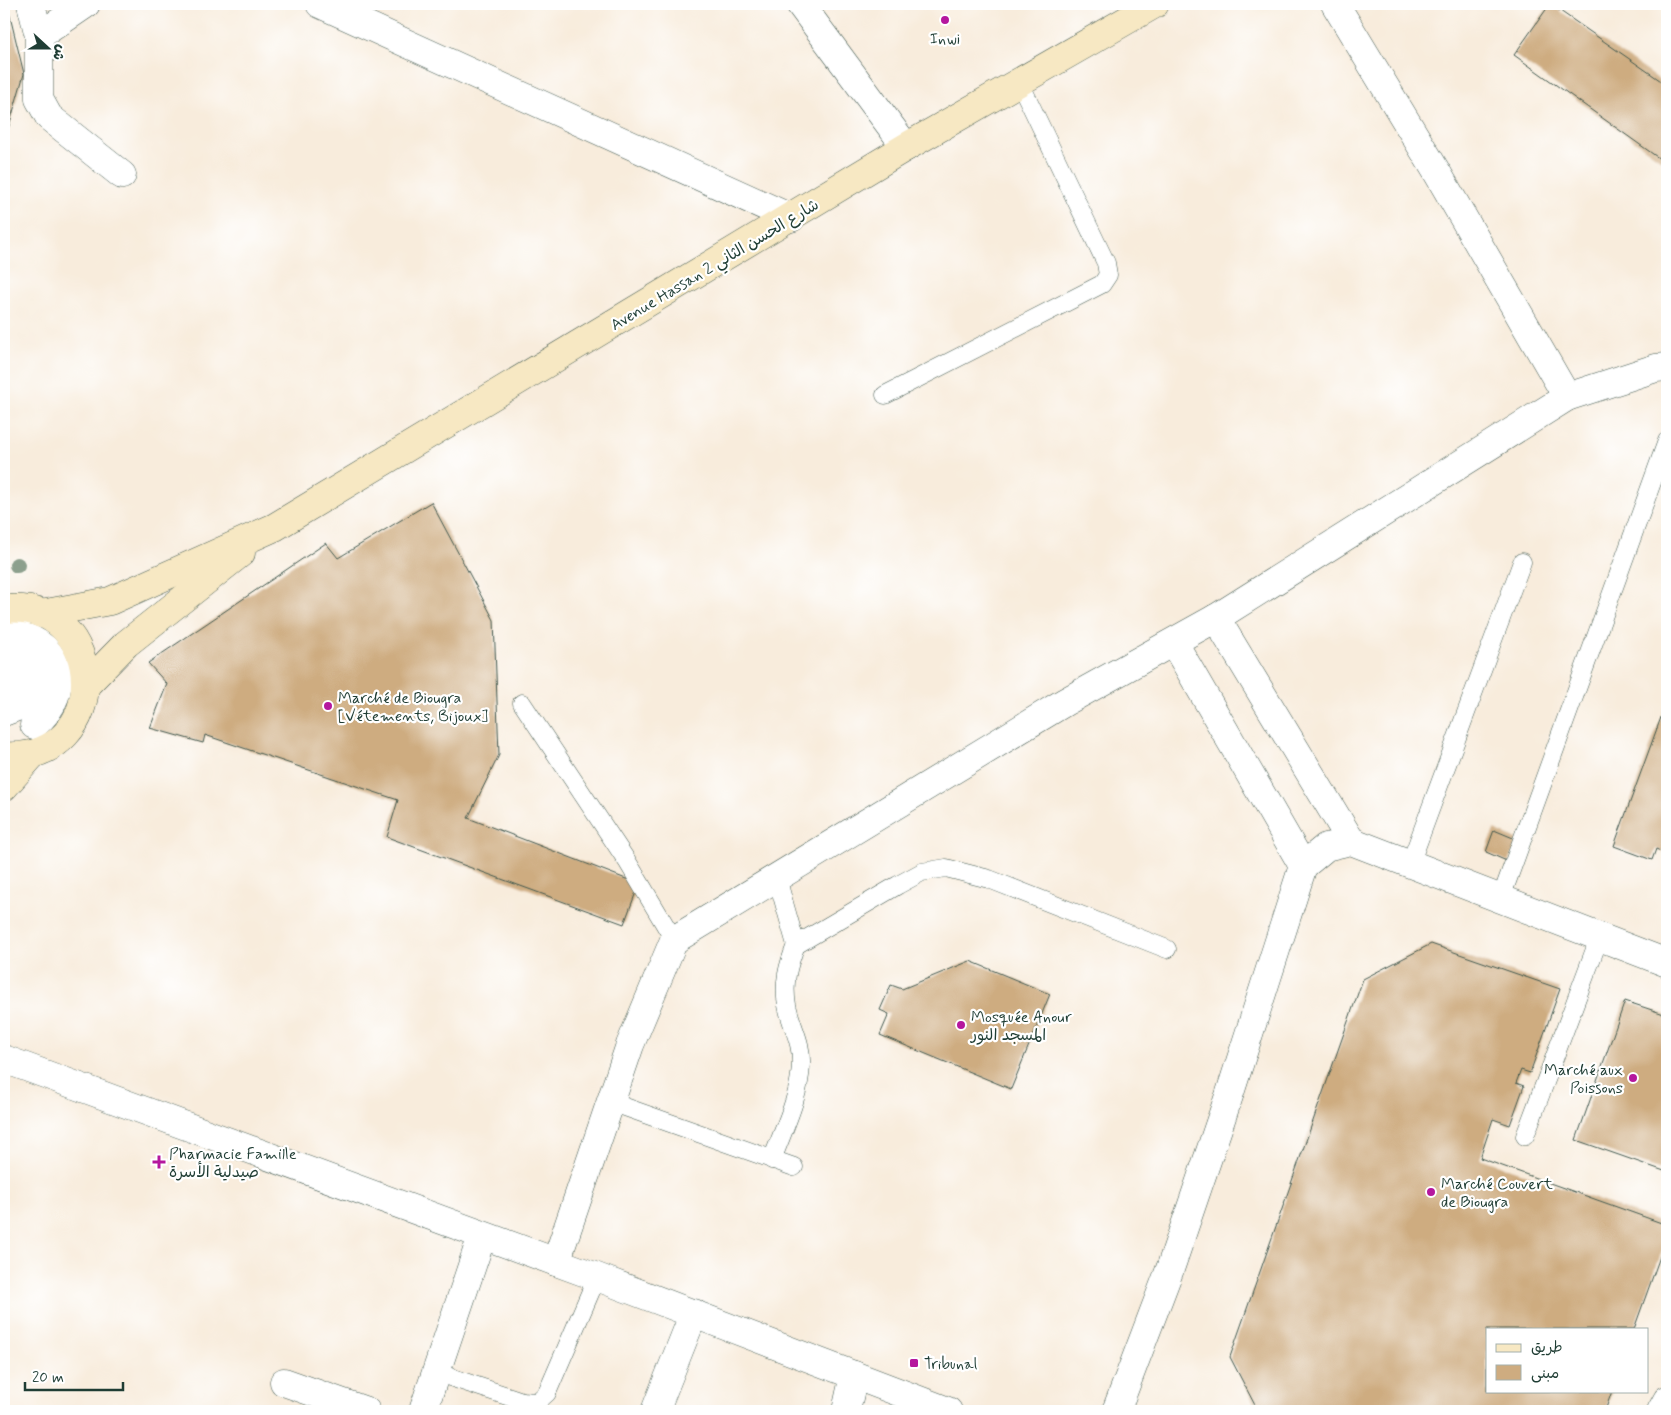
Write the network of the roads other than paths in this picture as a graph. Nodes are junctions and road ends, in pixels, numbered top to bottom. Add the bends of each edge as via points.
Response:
1 (31, 4) edge
2 (86, 4) edge
3 (320, 4) edge
4 (800, 4) edge
5 (1155, 4) edge
6 (1335, 4) edge
7 (39, 36) junction
8 (1020, 82) junction
9 (906, 148) junction
10 (122, 175) dead end
11 (791, 218) junction
12 (1667, 367) edge
13 (885, 395) dead end
14 (1567, 397) junction
15 (1667, 441) edge
16 (275, 527) junction
17 (1522, 562) dead end
18 (4, 609) edge
19 (41, 614) junction
20 (1216, 618) junction
21 (4, 634) edge
22 (1174, 643) junction
23 (4, 652) edge
24 (4, 675) edge
25 (86, 685) junction
26 (522, 703) dead end
27 (4, 712) edge
28 (33, 754) junction
29 (4, 756) edge
30 (4, 787) edge
31 (1351, 841) junction
32 (1410, 864) junction
33 (1303, 866) junction
34 (777, 878) junction
35 (1500, 898) junction
36 (1600, 936) junction
37 (674, 940) junction
38 (796, 945) junction
39 (1167, 949) dead end
40 (1667, 963) edge
41 (4, 1059) edge
42 (611, 1102) junction
43 (1525, 1136) dead end
44 (772, 1160) junction
45 (794, 1167) dead end
46 (482, 1236) junction
47 (556, 1262) junction
48 (597, 1277) junction
49 (694, 1313) junction
50 (435, 1372) junction
51 (854, 1375) junction
52 (284, 1382) dead end
53 (1667, 1400) edge
54 (366, 1411) edge
55 (422, 1411) edge
56 (655, 1411) edge
57 (846, 1411) edge
58 (948, 1411) edge
59 (1116, 1411) edge
60 (1661, 1411) edge

1 - 7 street
2 - 7 street
3 - 11 street
4 - 9 street
5 - 8 main road, Avenue Hassan 2 شارع الحسن الثاني
6 - 14 street
7 - 10 street via 39,99 49,116
8 - 9 main road, Avenue Hassan 2 شارع الحسن الثاني
8 - 13 lane via 1106,262 1108,275 1102,284
9 - 11 main road, Avenue Hassan 2 شارع الحسن الثاني
11 - 16 main road, Avenue Hassan 2 شارع الحسن الثاني
12 - 14 street
14 - 20 street
15 - 35 lane
16 - 19 main road via 110,601
16 - 25 main road via 126,644
17 - 32 lane
18 - 19 main road via 27,609
19 - 25 main road via 60,625 75,642 84,662
20 - 22 street
20 - 31 street
21 - 23 street via 32,638 44,647 58,674 53,704 34,725 42,713 45,699 45,685 40,672 30,661
22 - 33 street
22 - 34 street via 1065,702
24 - 27 street via 19,684 22,696 17,707
25 - 28 main road via 84,700 71,728 60,740
26 - 37 lane via 627,862
28 - 29 main road
28 - 30 main road
31 - 32 street
31 - 33 street via 1326,847
32 - 35 street
33 - 59 street via 1173,1260
34 - 37 street
34 - 38 lane
35 - 36 street
36 - 40 street
36 - 43 lane
37 - 42 street via 630,1045
38 - 39 lane via 922,872 946,868 989,879
38 - 44 lane via 784,984 787,1006 799,1042 800,1082
41 - 46 street
42 - 44 lane
42 - 47 street
44 - 45 lane
46 - 47 street
46 - 50 street
47 - 48 street
48 - 49 street
48 - 50 lane via 547,1393 537,1402 522,1402
49 - 51 street
49 - 56 street
50 - 55 street
51 - 57 street
51 - 58 street
52 - 54 street
53 - 60 street

